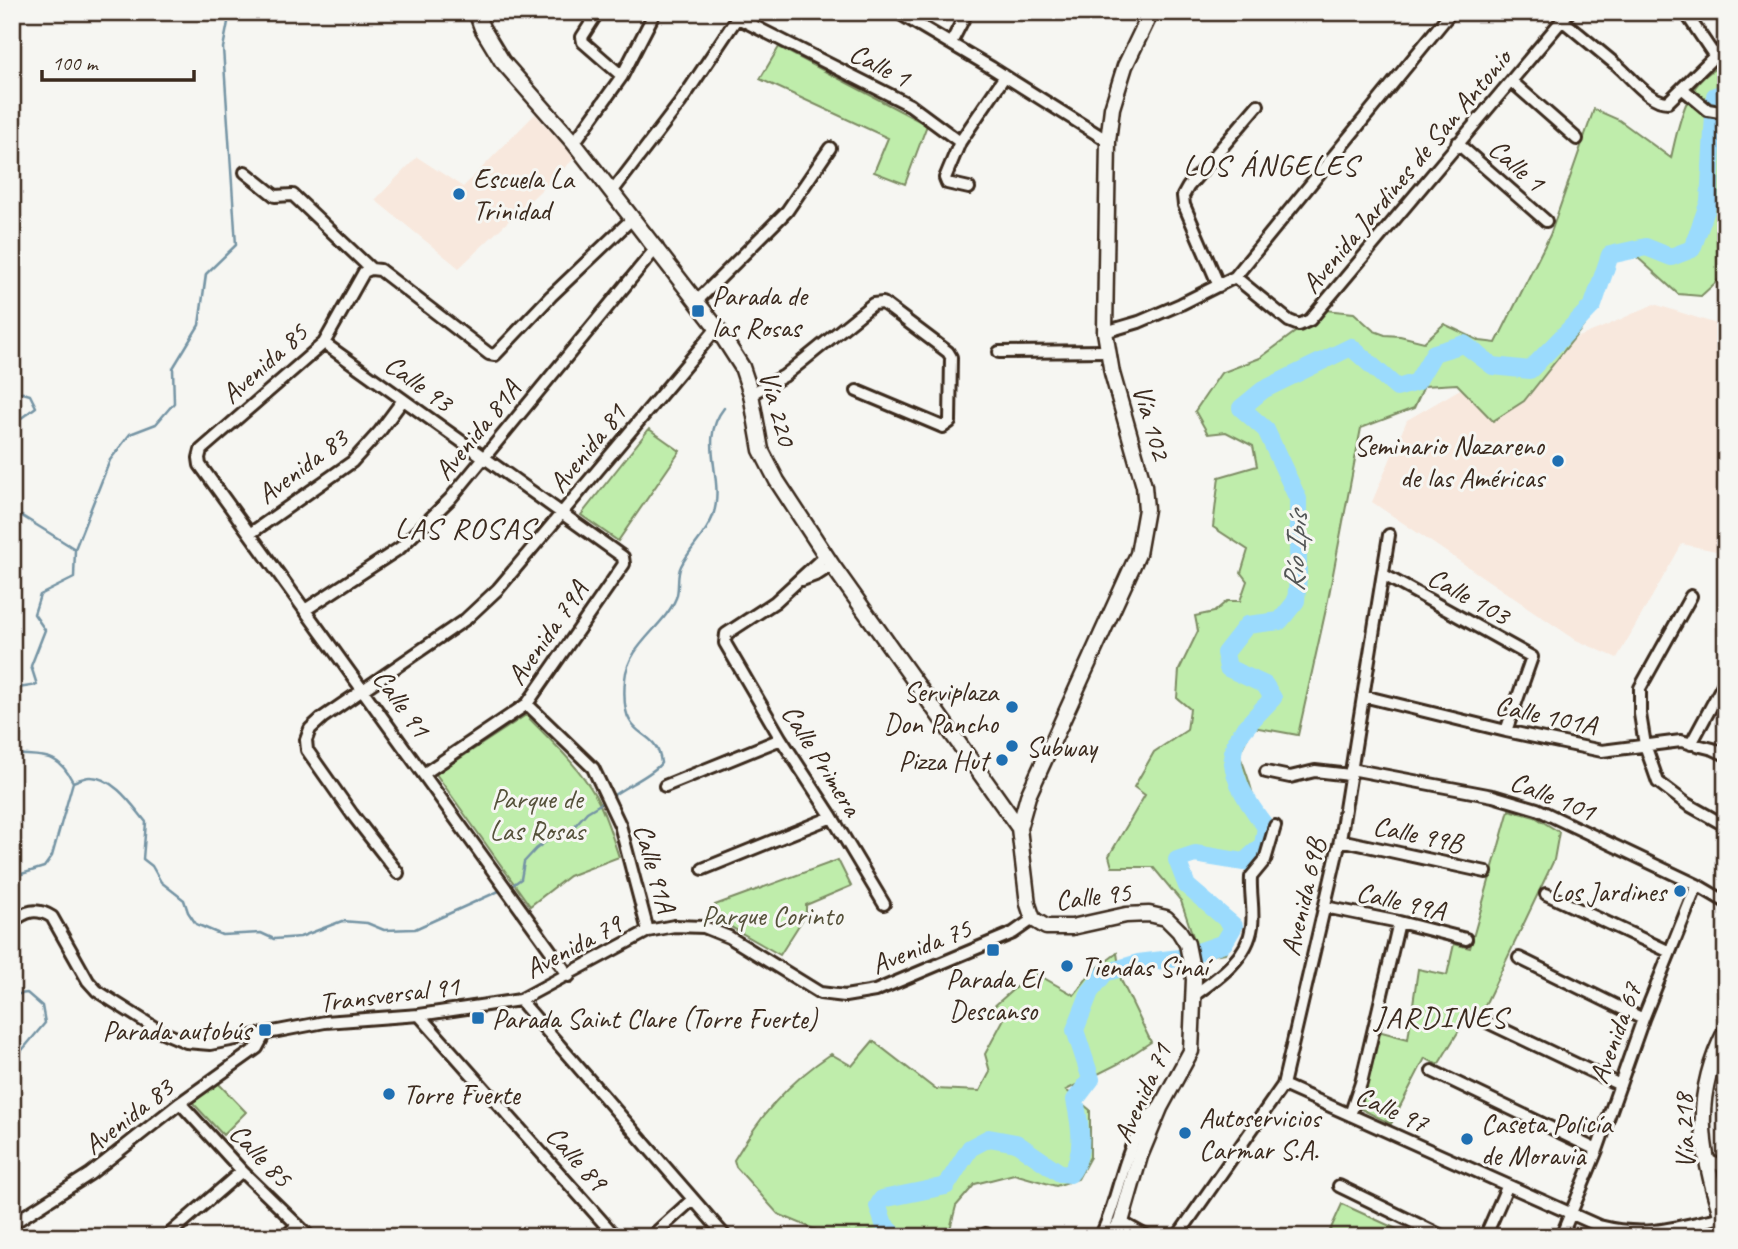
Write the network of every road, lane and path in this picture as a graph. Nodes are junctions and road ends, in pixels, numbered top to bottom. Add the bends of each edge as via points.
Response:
1 (476, 12) edge
2 (598, 12) edge
3 (655, 12) edge
4 (897, 12) edge
5 (967, 12) edge
6 (1151, 12) edge
7 (1451, 12) edge
8 (1685, 12) edge
9 (739, 15) edge
10 (1566, 16) edge
11 (951, 43) junction
12 (1726, 45) edge
13 (1714, 55) junction
14 (622, 76) junction
15 (1005, 76) junction
16 (1511, 81) junction
17 (1683, 89) junction
18 (1258, 105) dead end
19 (1721, 113) edge
20 (1577, 139) dead end
21 (1108, 141) junction
22 (960, 142) junction
23 (574, 143) junction
24 (1457, 143) junction
25 (830, 148) dead end
26 (245, 172) dead end
27 (969, 188) dead end
28 (612, 192) junction
29 (633, 218) junction
30 (1546, 221) dead end
31 (657, 247) junction
32 (376, 270) junction
33 (1235, 277) junction
34 (1219, 286) junction
35 (697, 301) junction
36 (717, 328) junction
37 (1105, 332) junction
38 (324, 343) junction
39 (1107, 351) junction
40 (999, 352) dead end
41 (857, 391) dead end
42 (751, 394) junction
43 (403, 400) junction
44 (199, 458) joint
45 (483, 458) junction
46 (563, 513) junction
47 (251, 533) junction
48 (1389, 535) dead end
49 (623, 557) joint
50 (829, 560) junction
51 (1384, 575) junction
52 (799, 581) junction
53 (1691, 596) dead end
54 (305, 610) junction
55 (1726, 678) edge
56 (363, 689) junction
57 (1363, 696) junction
58 (527, 704) junction
59 (1506, 731) junction
60 (781, 739) junction
61 (1691, 744) junction
62 (1644, 746) junction
63 (1726, 755) edge
64 (1266, 772) dead end
65 (1351, 772) junction
66 (425, 774) junction
67 (665, 786) dead end
68 (1028, 796) junction
69 (1000, 804) junction
70 (832, 817) junction
71 (1275, 826) dead end
72 (1726, 826) edge
73 (1019, 828) junction
74 (1340, 840) junction
75 (703, 869) dead end
76 (1486, 872) dead end
77 (398, 873) dead end
78 (1697, 884) junction
79 (1546, 894) dead end
80 (1726, 902) edge
81 (884, 904) dead end
82 (1325, 907) junction
83 (1033, 919) junction
84 (12, 922) edge
85 (1399, 922) junction
86 (648, 931) junction
87 (1466, 939) dead end
88 (1670, 951) junction
89 (1519, 958) dead end
90 (569, 975) junction
91 (820, 993) joint
92 (1193, 996) junction
93 (520, 1000) junction
94 (419, 1015) junction
95 (1643, 1019) junction
96 (1483, 1020) dead end
97 (1726, 1030) edge
98 (264, 1035) junction
99 (1432, 1071) dead end
100 (1283, 1085) junction
101 (1620, 1085) junction
102 (180, 1103) junction
103 (1160, 1108) junction
104 (1350, 1115) junction
105 (1597, 1150) junction
106 (1705, 1159) junction
107 (1726, 1168) edge
108 (242, 1171) junction
109 (1339, 1186) dead end
110 (1507, 1187) junction
111 (693, 1199) junction
112 (1570, 1214) junction
113 (1121, 1222) junction
114 (12, 1224) edge
115 (1724, 1224) edge
116 (298, 1225) junction
117 (166, 1237) edge
118 (284, 1237) edge
119 (310, 1237) edge
120 (617, 1237) edge
121 (652, 1237) edge
122 (726, 1237) edge
123 (1100, 1237) edge
124 (1112, 1237) edge
125 (1148, 1237) edge
126 (1177, 1237) edge
127 (1444, 1237) edge
128 (1485, 1237) edge
129 (1561, 1237) edge

1 - 23 main road, Vía 220 via 502,61
2 - 14 street via 583,41
3 - 14 street
4 - 11 street
5 - 11 street
6 - 21 main road, Vía 102 via 1125,66
7 - 33 street
8 - 13 street
9 - 22 street, Calle 1 via 911,105
9 - 28 street
10 - 16 street, Avenida Jardines de San Antonio
10 - 17 street via 1661,102 1668,102
11 - 15 street
12 - 13 street
13 - 17 street
14 - 23 street
15 - 21 street
15 - 22 street
16 - 20 street
16 - 24 street, Avenida Jardines de San Antonio
17 - 19 street via 1708,110
18 - 34 street via 1183,196
21 - 37 main road, Vía 102
22 - 27 street via 945,181
23 - 28 main road, Vía 220
24 - 30 street, Calle 1
24 - 33 street, Avenida Jardines de San Antonio via 1310,320 1299,325 1289,321
25 - 35 street via 787,211
26 - 32 street via 275,195 293,195
28 - 29 main road, Vía 220
29 - 31 main road, Vía 220
29 - 32 street via 495,355
31 - 35 main road, Vía 220
31 - 45 street, Avenida 81A
32 - 38 street, Avenida 85 via 359,278
33 - 34 street
34 - 37 street
35 - 36 main road, Vía 220
36 - 42 main road, Vía 220 via 742,367
36 - 46 street, Avenida 81
37 - 39 main road, Vía 102
38 - 43 street, Calle 93
38 - 44 street, Avenida 85 via 201,450
39 - 40 street
39 - 68 main road, Vía 102 via 1144,486 1143,534
41 - 42 street via 943,427 950,422 951,357 879,302 784,376
42 - 50 main road, Vía 220 via 761,450
43 - 45 street, Calle 93
43 - 47 street, Avenida 83 via 352,462
44 - 47 street, Calle 91
45 - 46 street, Calle 93
45 - 54 street, Avenida 81A via 450,499 400,548
46 - 49 street, Calle 93
46 - 56 street, Avenida 81 via 466,619
47 - 54 street, Calle 91
48 - 51 street, Avenida 69B
49 - 58 street, Avenida 79A via 624,564
50 - 52 street
50 - 52 street via 818,574
50 - 69 main road, Vía 220
51 - 57 street, Avenida 69B
51 - 59 street, Calle 103 via 1532,657
52 - 60 street, Calle Primera via 724,639
53 - 62 street via 1640,688
54 - 56 street, Calle 91
55 - 61 street
56 - 66 street, Calle 91
56 - 77 street, Avenida 81 via 310,729 307,750
57 - 59 street, Calle 101A
57 - 65 street, Avenida 69B
58 - 66 street, Avenida 79A
58 - 86 street, Calle 91A via 593,768 620,825
59 - 62 street, Calle 101A via 1602,751
60 - 67 street
60 - 70 street, Calle Primera
61 - 62 street
61 - 63 street
62 - 72 street via 1658,782
64 - 65 street, Calle 101 via 1290,776
65 - 74 street, Avenida 69B
65 - 78 street, Calle 101 via 1493,796 1537,809
66 - 90 street, Calle 91
68 - 69 main road via 1013,807
68 - 73 main road, Vía 102
69 - 73 main road, Vía 220
70 - 75 street
70 - 81 street, Calle Primera
71 - 92 street via 1265,860 1251,877 1252,928 1243,951
73 - 83 main road, Calle 95
74 - 76 street, Calle 99B
74 - 82 street, Avenida 69B
78 - 80 street, Calle 101
78 - 88 street, Avenida 67
79 - 88 street
82 - 85 street, Calle 99A
82 - 100 street, Avenida 69B
83 - 91 street, Avenida 75 via 1013,933 876,991 845,996
83 - 92 main road, Calle 95 via 1046,927 1072,927 1126,915 1166,918 1187,944
84 - 98 street, Transversal 91 via 29,911 52,916 97,991 160,1031 186,1042 210,1044
85 - 87 street, Calle 99A
85 - 104 street via 1362,1083
86 - 90 street, Avenida 79
86 - 91 street, Calle 91A via 674,926 707,928 743,944
88 - 95 street, Avenida 67
89 - 95 street
90 - 93 street, Avenida 79
92 - 103 main road, Avenida 71 via 1191,1051
93 - 94 street, Transversal 91
93 - 111 street
94 - 98 street, Transversal 91 via 325,1022
94 - 120 street, Calle 89
95 - 101 street, Avenida 67
96 - 101 street
97 - 106 main road, Vía 218 via 1707,1074
98 - 102 street, Avenida 83 via 257,1048
99 - 105 street
100 - 104 street, Calle 97
100 - 126 street, Avenida 69B
101 - 105 street, Avenida 67
102 - 108 street, Calle 85
102 - 114 street, Avenida 83 via 90,1174
103 - 113 main road, Avenida 71
103 - 123 street via 1140,1127
104 - 110 street, Calle 97
105 - 112 street, Avenida 67
106 - 107 street
106 - 115 main road, Vía 218
108 - 116 street, Calle 85
108 - 117 street
109 - 127 street
110 - 112 street, Calle 97
110 - 128 street
111 - 121 street
111 - 122 street
112 - 115 street, Calle 97 via 1621,1232
112 - 129 street, Avenida 67
113 - 124 main road, Avenida 71
113 - 125 street
116 - 118 street
116 - 119 street, Calle 85

